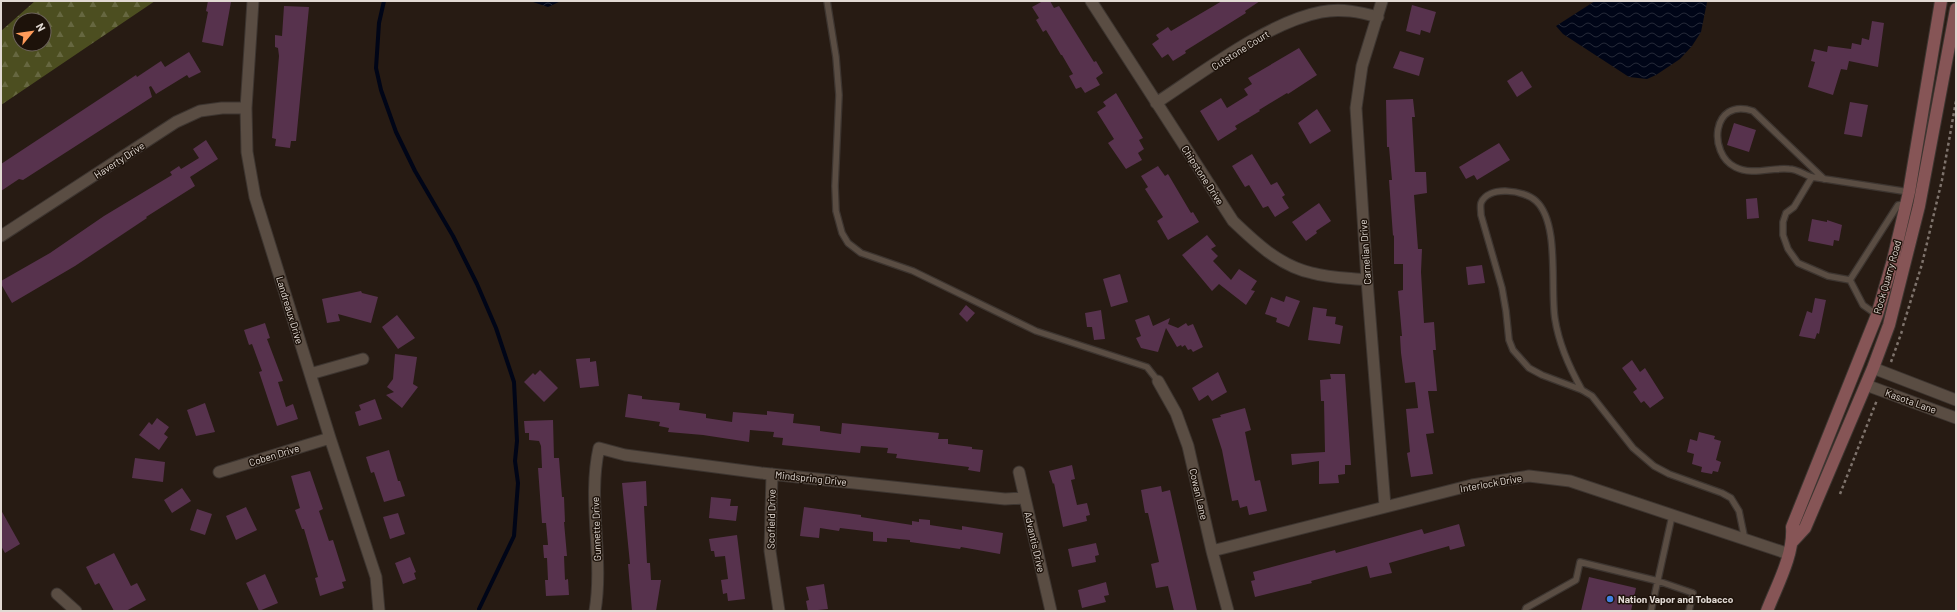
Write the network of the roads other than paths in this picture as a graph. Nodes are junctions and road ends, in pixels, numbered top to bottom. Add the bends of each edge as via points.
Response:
1 (254, 1) edge
2 (827, 1) edge
3 (1091, 1) edge
4 (1382, 1) edge
5 (1941, 1) edge
6 (1956, 9) edge
7 (1378, 17) junction
8 (1156, 104) junction
9 (246, 108) junction
10 (1812, 177) junction
11 (1825, 179) junction
12 (1908, 198) junction
13 (1, 236) edge
14 (1367, 280) junction
15 (1850, 280) junction
16 (1877, 315) junction
17 (363, 359) dead end
18 (1873, 368) junction
19 (310, 374) junction
20 (1158, 381) joint
21 (1866, 385) junction
22 (1582, 390) junction
23 (1956, 400) edge
24 (1956, 418) edge
25 (330, 438) junction
26 (598, 448) joint
27 (219, 472) dead end
28 (1019, 472) dead end
29 (772, 474) junction
30 (1025, 498) junction
31 (1386, 506) junction
32 (1672, 516) junction
33 (1745, 540) junction
34 (1793, 541) junction
35 (1212, 551) junction
36 (1789, 554) junction
37 (1658, 580) junction
38 (57, 594) dead end
39 (76, 611) edge
40 (379, 611) edge
41 (595, 611) edge
42 (779, 611) edge
43 (1051, 611) edge
44 (1228, 611) edge
45 (1525, 611) edge
46 (1651, 611) edge
47 (1689, 611) edge
48 (1767, 611) edge

1 - 9 street, Landreaux Drive
2 - 20 lane via 839,95 836,211 842,233 848,243 861,253 913,270 1036,332 1147,367
3 - 8 street, Chipstone Drive
4 - 7 street, Carnelian Drive
5 - 12 main road, Rock Quarry Road
6 - 18 main road, Rock Quarry Road via 1919,206 1889,325
7 - 8 street, Cutstone Court via 1356,11 1321,12 1290,22 1258,37
7 - 14 street, Carnelian Drive via 1362,66 1356,108
8 - 14 street, Chipstone Drive via 1233,221 1258,245 1286,264 1312,273
9 - 13 street, Haverty Drive via 200,111 176,122
9 - 19 street, Landreaux Drive via 247,152 255,198
10 - 11 lane
10 - 11 lane via 1790,168 1760,172 1736,168 1725,160 1718,142 1722,117 1732,109 1742,107 1753,111
10 - 15 lane via 1794,207 1786,213 1783,235 1788,249 1798,263 1828,276
11 - 12 lane
12 - 15 lane via 1898,205
12 - 16 main road, Rock Quarry Road
14 - 31 street, Carnelian Drive
15 - 16 lane via 1864,305
16 - 34 main road, Rock Quarry Road via 1792,527
17 - 19 street
18 - 21 main road, Rock Quarry Road
18 - 23 street, Kasota Lane
19 - 25 street, Landreaux Drive
20 - 35 street, Cowan Lane via 1176,413 1188,446
21 - 24 street, Kasota Lane
21 - 34 main road, Rock Quarry Road via 1805,528
22 - 22 lane via 1568,366 1554,318 1549,225 1536,201 1526,194 1509,190 1493,194 1481,204 1481,215 1502,288 1509,340 1513,350 1529,368 1542,376
22 - 33 lane via 1592,396 1633,448 1654,466 1732,498 1739,511
25 - 27 street, Coben Drive
25 - 40 street, Landreaux Drive via 376,577
26 - 29 street, Mindspring Drive via 625,455
26 - 41 street, Gunnette Drive via 594,468 598,564
28 - 30 street, Advantis Drive
29 - 30 street, Mindspring Drive via 1005,499
29 - 42 street, Scofield Drive via 770,550
30 - 43 street, Advantis Drive
31 - 32 street, Interlock Drive via 1472,485 1529,476 1570,481
31 - 35 street, Interlock Drive
32 - 33 street, Interlock Drive
32 - 37 lane
33 - 36 street, Interlock Drive
34 - 36 main road, Rock Quarry Road
35 - 44 street, Cowan Lane
36 - 48 main road, Rock Quarry Road
37 - 45 lane via 1580,562 1576,580 1526,608
37 - 46 lane
37 - 47 lane via 1693,593
38 - 39 street

